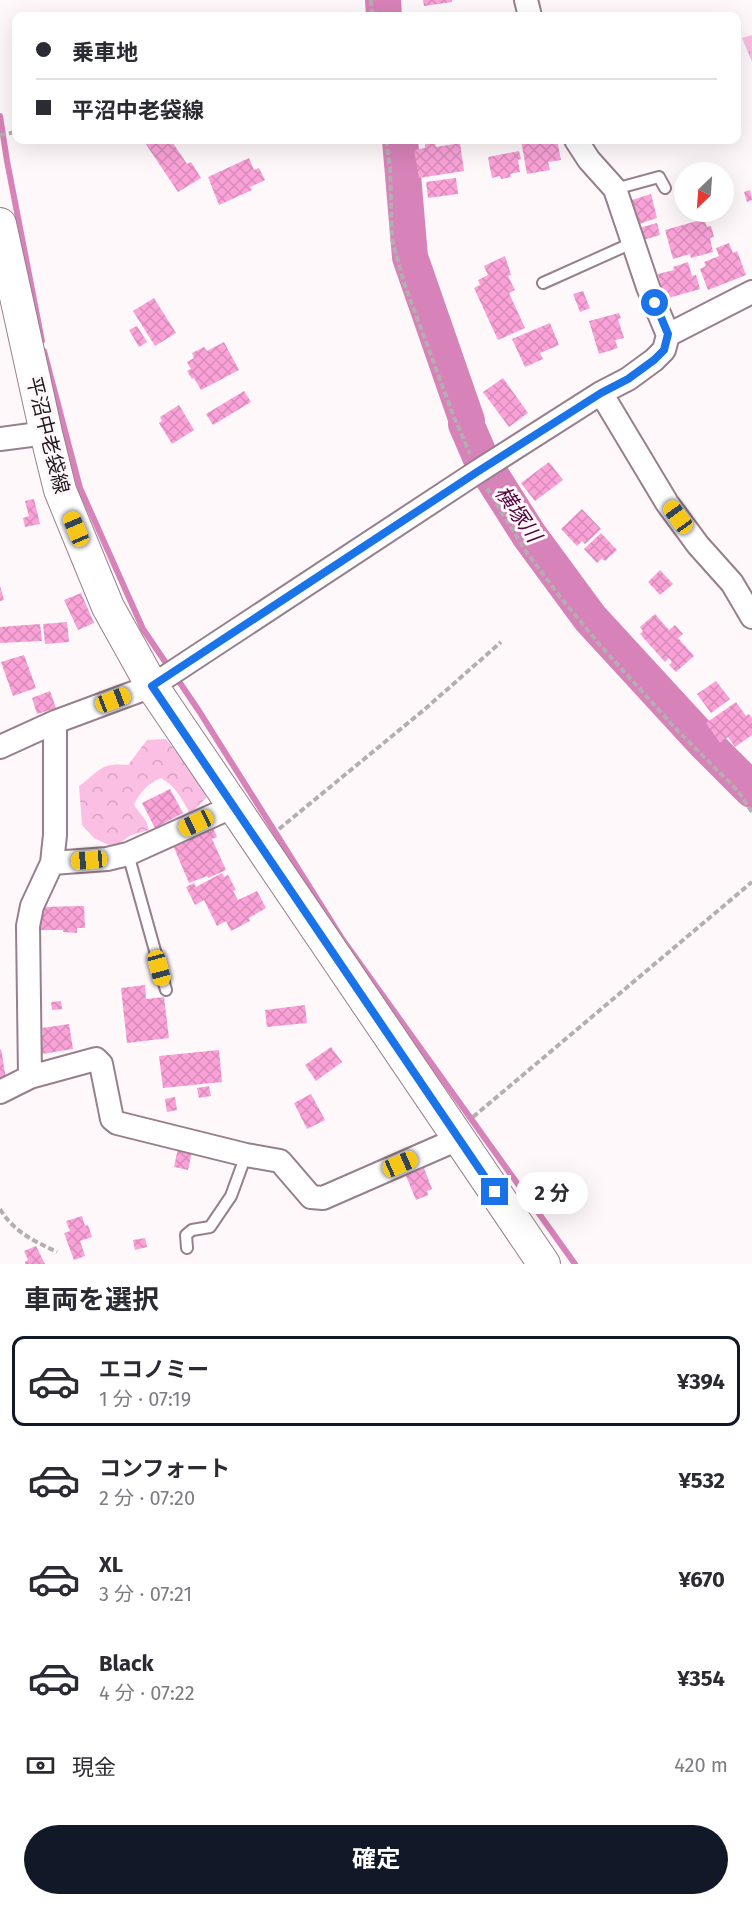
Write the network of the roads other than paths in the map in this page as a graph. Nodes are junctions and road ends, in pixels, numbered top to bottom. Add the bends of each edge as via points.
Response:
1 (579, 144) edge
2 (665, 188) dead end
3 (615, 189) junction
4 (0, 224) edge
5 (632, 243) junction
6 (543, 283) dead end
7 (752, 292) edge
8 (668, 334) junction
9 (601, 393) junction
10 (46, 434) junction
11 (0, 439) edge
12 (752, 616) edge
13 (152, 686) junction
14 (55, 722) junction
15 (0, 747) edge
16 (234, 806) junction
17 (128, 854) junction
18 (52, 863) junction
19 (166, 990) dead end
20 (30, 1077) junction
21 (0, 1092) edge
22 (456, 1136) junction
23 (246, 1155) junction
24 (187, 1248) dead end
25 (544, 1264) edge

1 - 3 street
2 - 3 lane via 659,177
3 - 5 street
4 - 10 main road, 平沼中老袋線
5 - 6 lane
5 - 8 street
7 - 8 street
8 - 9 street via 664,350 654,360
9 - 12 street via 667,503 732,583
9 - 13 street
10 - 11 street
10 - 13 main road, 平沼中老袋線 via 60,490 108,608
13 - 14 street
13 - 16 main road, 平沼中老袋線
14 - 15 street
14 - 18 street
16 - 17 street
16 - 22 main road, 平沼中老袋線
17 - 18 street
17 - 19 lane
18 - 20 street via 32,906 28,926
20 - 21 street
20 - 23 street via 96,1059 101,1064 112,1119 117,1123
22 - 23 street via 323,1198 312,1197 280,1161
22 - 25 main road, 平沼中老袋線
23 - 24 lane via 231,1196 210,1227 186,1235

